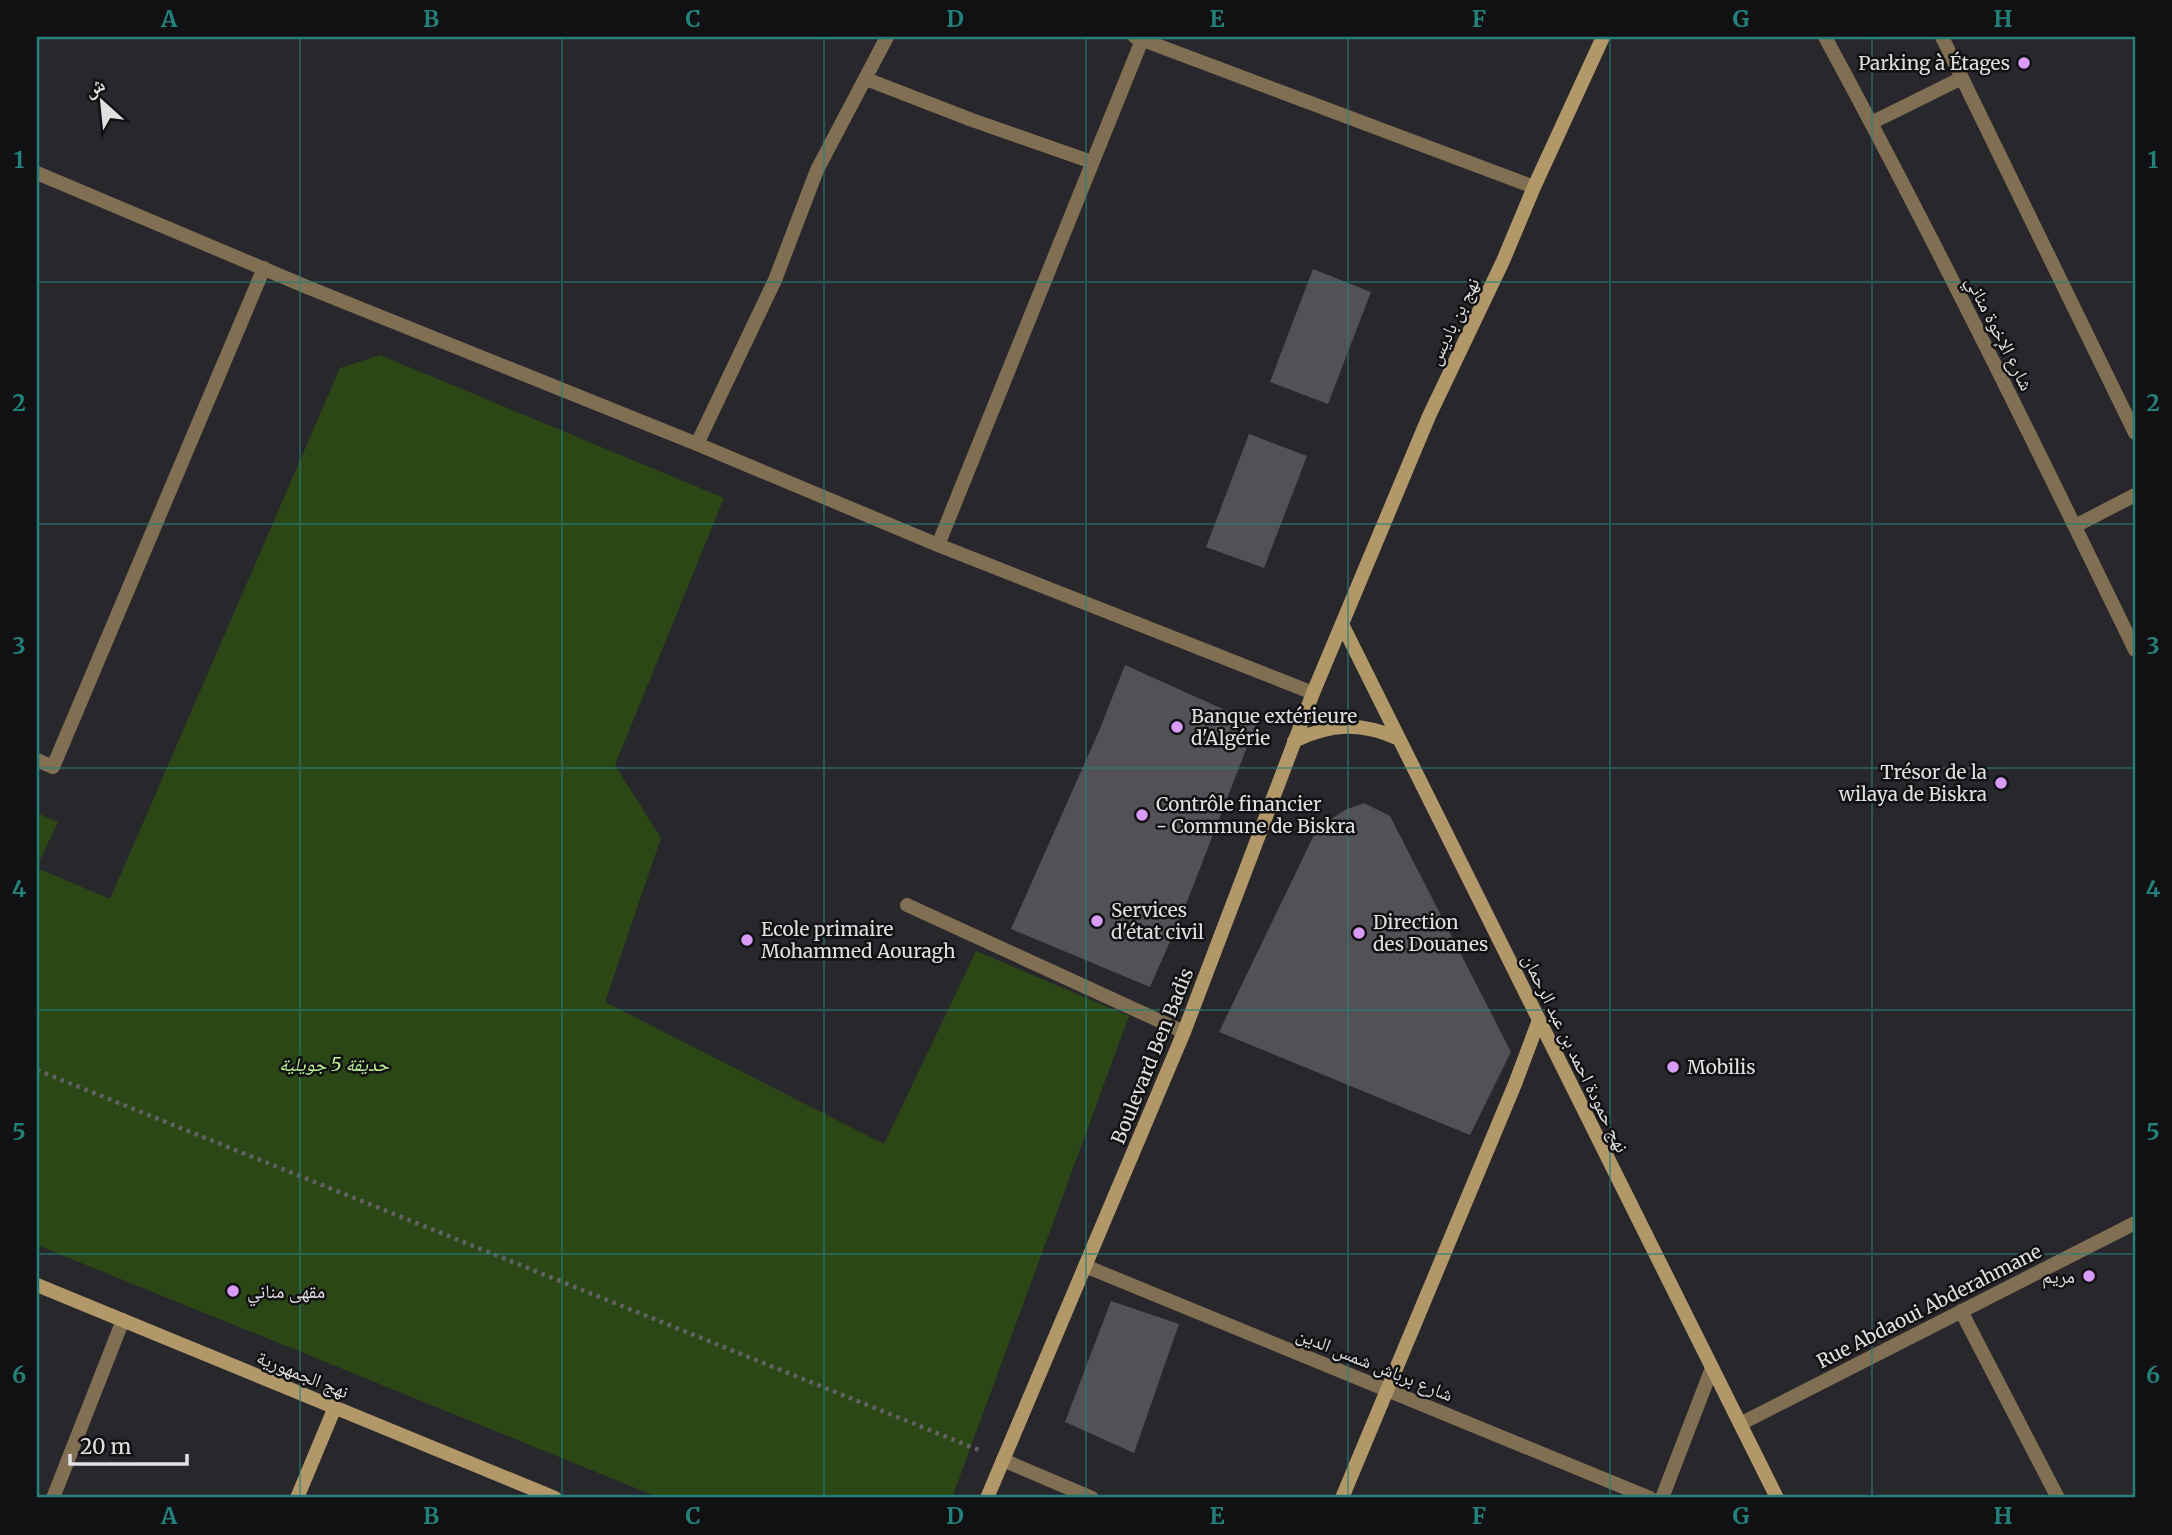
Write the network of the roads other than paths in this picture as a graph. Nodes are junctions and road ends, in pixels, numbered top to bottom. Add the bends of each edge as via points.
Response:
1 (887, 37) edge
2 (1603, 37) edge
3 (1825, 37) edge
4 (1942, 37) edge
5 (1138, 38) edge
6 (1962, 78) junction
7 (866, 79) junction
8 (1871, 123) junction
9 (1092, 162) junction
10 (37, 173) edge
11 (1534, 187) junction
12 (264, 268) junction
13 (2135, 433) edge
14 (697, 444) junction
15 (2135, 495) edge
16 (2075, 526) junction
17 (937, 545) junction
18 (1342, 624) junction
19 (2135, 650) edge
20 (1312, 693) junction
21 (1399, 739) junction
22 (1294, 741) junction
23 (37, 761) edge
24 (908, 905) dead end
25 (1539, 1020) junction
26 (1184, 1032) junction
27 (2133, 1228) edge
28 (1085, 1266) junction
29 (37, 1285) edge
30 (1961, 1311) junction
31 (123, 1320) junction
32 (1712, 1368) junction
33 (1387, 1390) junction
34 (335, 1407) junction
35 (1740, 1424) junction
36 (1003, 1460) junction
37 (53, 1498) edge
38 (297, 1498) edge
39 (555, 1498) edge
40 (987, 1498) edge
41 (1092, 1498) edge
42 (1342, 1498) edge
43 (1650, 1498) edge
44 (1662, 1498) edge
45 (1777, 1498) edge
46 (2058, 1498) edge

1 - 7 street
2 - 11 main road, نهج بن باديس
3 - 8 street, شارع الإخوة مناني
4 - 6 street
5 - 9 street
5 - 11 street
6 - 8 street
6 - 13 street
7 - 9 street
7 - 14 street via 817,170 775,281
8 - 16 street, شارع الإخوة مناني
9 - 17 street
10 - 12 street
11 - 18 main road, نهج بن باديس via 1429,416
12 - 14 street
12 - 23 street via 53,767
14 - 17 street
15 - 16 street
16 - 19 street, شارع الإخوة مناني
17 - 20 street
18 - 20 main road, Boulevard Ben Badis
18 - 21 main road, نهج حمودة احمد بن عبد الرحمان
20 - 22 main road, Boulevard Ben Badis
21 - 22 main road via 1374,729 1346,726 1328,727
21 - 25 main road, نهج حمودة احمد بن عبد الرحمان
22 - 26 main road, Boulevard Ben Badis
24 - 26 street
25 - 32 main road, نهج حمودة احمد بن عبد الرحمان
25 - 33 main road
26 - 28 main road, Boulevard Ben Badis
27 - 30 street, Rue Abdaoui Abderahmane
28 - 33 street, شارع برباش شمس الدين
28 - 36 main road, Boulevard Ben Badis
29 - 31 main road, نهج الجمهورية
30 - 35 street, Rue Abdaoui Abderahmane
30 - 46 street
31 - 34 main road, نهج الجمهورية
31 - 37 street
32 - 35 main road, نهج حمودة احمد بن عبد الرحمان
32 - 44 street
33 - 42 main road
33 - 43 street, شارع برباش شمس الدين
34 - 38 main road
34 - 39 main road, نهج الجمهورية
35 - 45 main road, نهج حمودة احمد بن عبد الرحمان
36 - 40 main road, Boulevard Ben Badis
36 - 41 street

